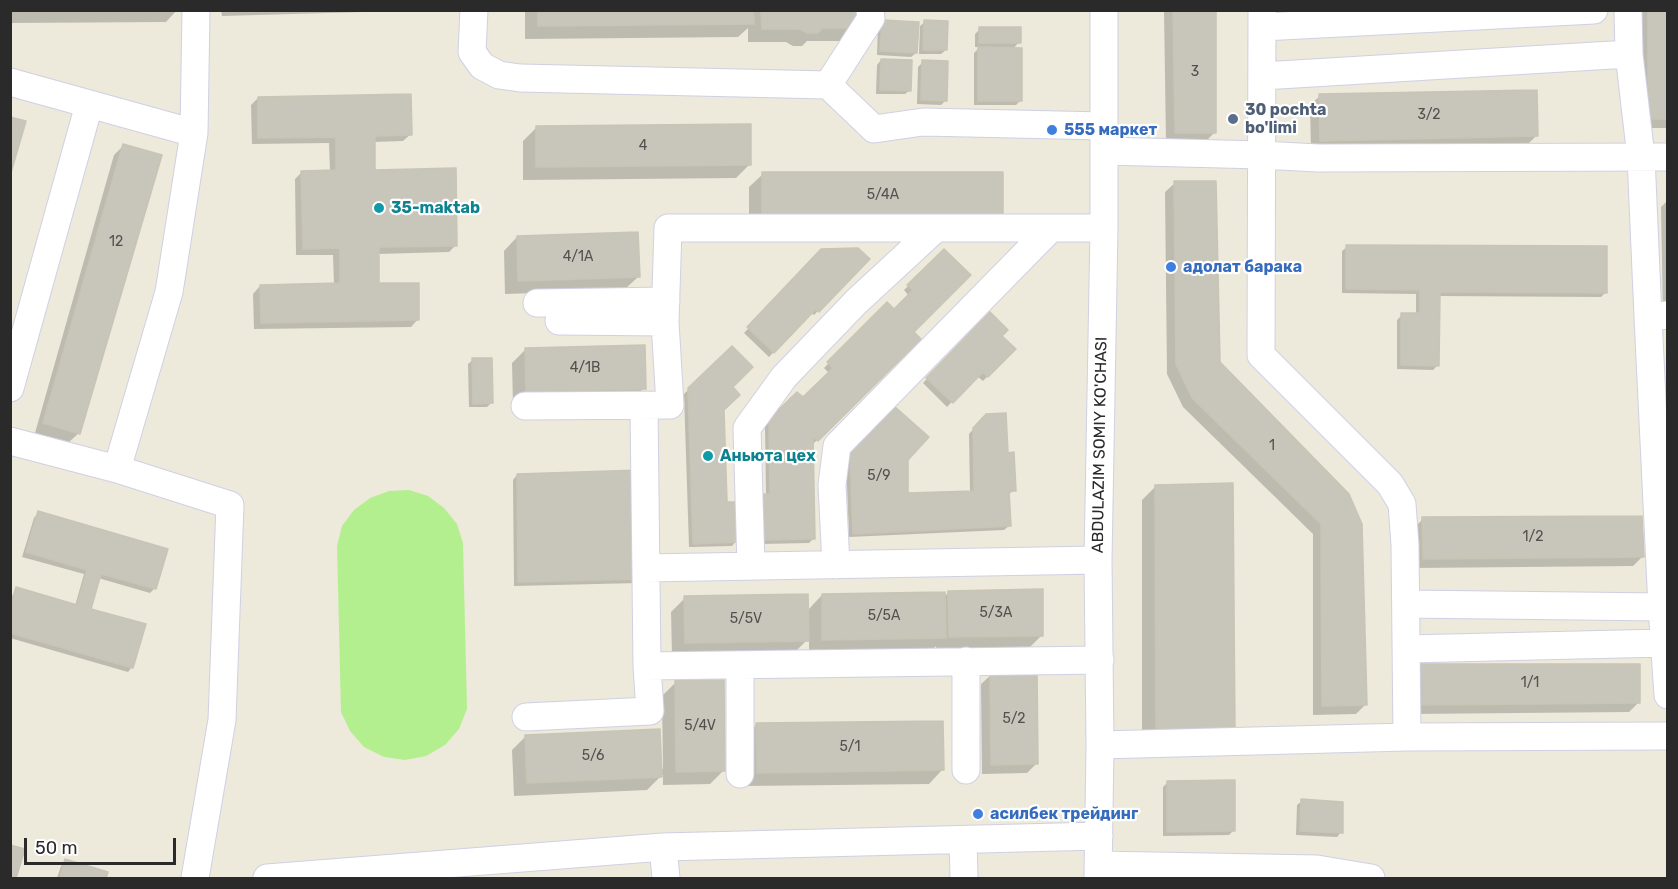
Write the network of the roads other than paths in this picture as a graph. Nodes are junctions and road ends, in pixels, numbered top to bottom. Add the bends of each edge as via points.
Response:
1 (196, 10) edge
2 (474, 10) edge
3 (870, 10) edge
4 (1104, 10) edge
5 (1594, 10) edge
6 (1628, 10) edge
7 (1262, 19) edge
8 (1629, 54) junction
9 (1262, 76) junction
10 (10, 82) edge
11 (828, 85) junction
12 (88, 105) junction
13 (194, 133) junction
14 (1104, 138) junction
15 (1261, 154) junction
16 (1654, 157) edge
17 (1104, 228) junction
18 (935, 229) junction
19 (1050, 229) junction
20 (666, 311) junction
21 (537, 312) dead end
22 (1658, 316) edge
23 (10, 388) edge
24 (525, 406) dead end
25 (644, 406) junction
26 (10, 441) edge
27 (117, 469) junction
28 (1098, 560) junction
29 (837, 565) junction
30 (751, 566) junction
31 (646, 568) junction
32 (1406, 604) junction
33 (1662, 607) junction
34 (1664, 643) junction
35 (1407, 649) junction
36 (1100, 660) junction
37 (966, 662) junction
38 (740, 665) junction
39 (647, 666) junction
40 (1668, 695) edge
41 (526, 717) dead end
42 (1668, 736) edge
43 (1407, 737) junction
44 (1100, 745) junction
45 (966, 770) dead end
46 (740, 774) dead end
47 (1099, 836) junction
48 (963, 840) junction
49 (663, 847) junction
50 (1098, 872) edge
51 (195, 879) edge
52 (267, 879) edge
53 (666, 879) edge
54 (964, 879) edge
55 (1371, 879) edge

1 - 13 street
2 - 11 street via 472,52 482,66 499,75
3 - 11 street via 871,18
4 - 14 street, ABDULAZIM SOMIY KO'CHASI
5 - 7 street
6 - 8 street
7 - 9 street
8 - 9 street
8 - 16 street
9 - 15 street
10 - 12 street
11 - 14 street via 874,129 923,123
12 - 13 street
12 - 23 street
13 - 27 street via 169,292
14 - 15 street
14 - 17 street, ABDULAZIM SOMIY KO'CHASI
15 - 16 street via 1318,158
15 - 32 street via 1261,356 1390,484 1402,504
16 - 22 street
17 - 19 street
17 - 28 street, ABDULAZIM SOMIY KO'CHASI
18 - 19 street
18 - 20 street via 668,228
18 - 30 street via 856,302 784,377 747,428
19 - 29 street via 837,446 832,485
20 - 21 street
20 - 25 street via 670,405
22 - 33 street
24 - 25 street
25 - 31 street
26 - 27 street
27 - 51 street via 230,505 222,720
28 - 29 street
28 - 36 street, ABDULAZIM SOMIY KO'CHASI
29 - 30 street
30 - 31 street
31 - 39 street
32 - 33 street
32 - 35 street
33 - 34 street
34 - 35 street
34 - 40 street
35 - 43 street
36 - 37 street
36 - 44 street, ABDULAZIM SOMIY KO'CHASI
37 - 38 street
37 - 45 street
38 - 39 street
38 - 46 street
39 - 41 street via 650,711
42 - 43 street
43 - 44 street
44 - 47 street, ABDULAZIM SOMIY KO'CHASI
47 - 48 street
47 - 50 street, ABDULAZIM SOMIY KO'CHASI
48 - 49 street
48 - 54 street
49 - 52 street
49 - 53 street
50 - 55 street via 1317,869

